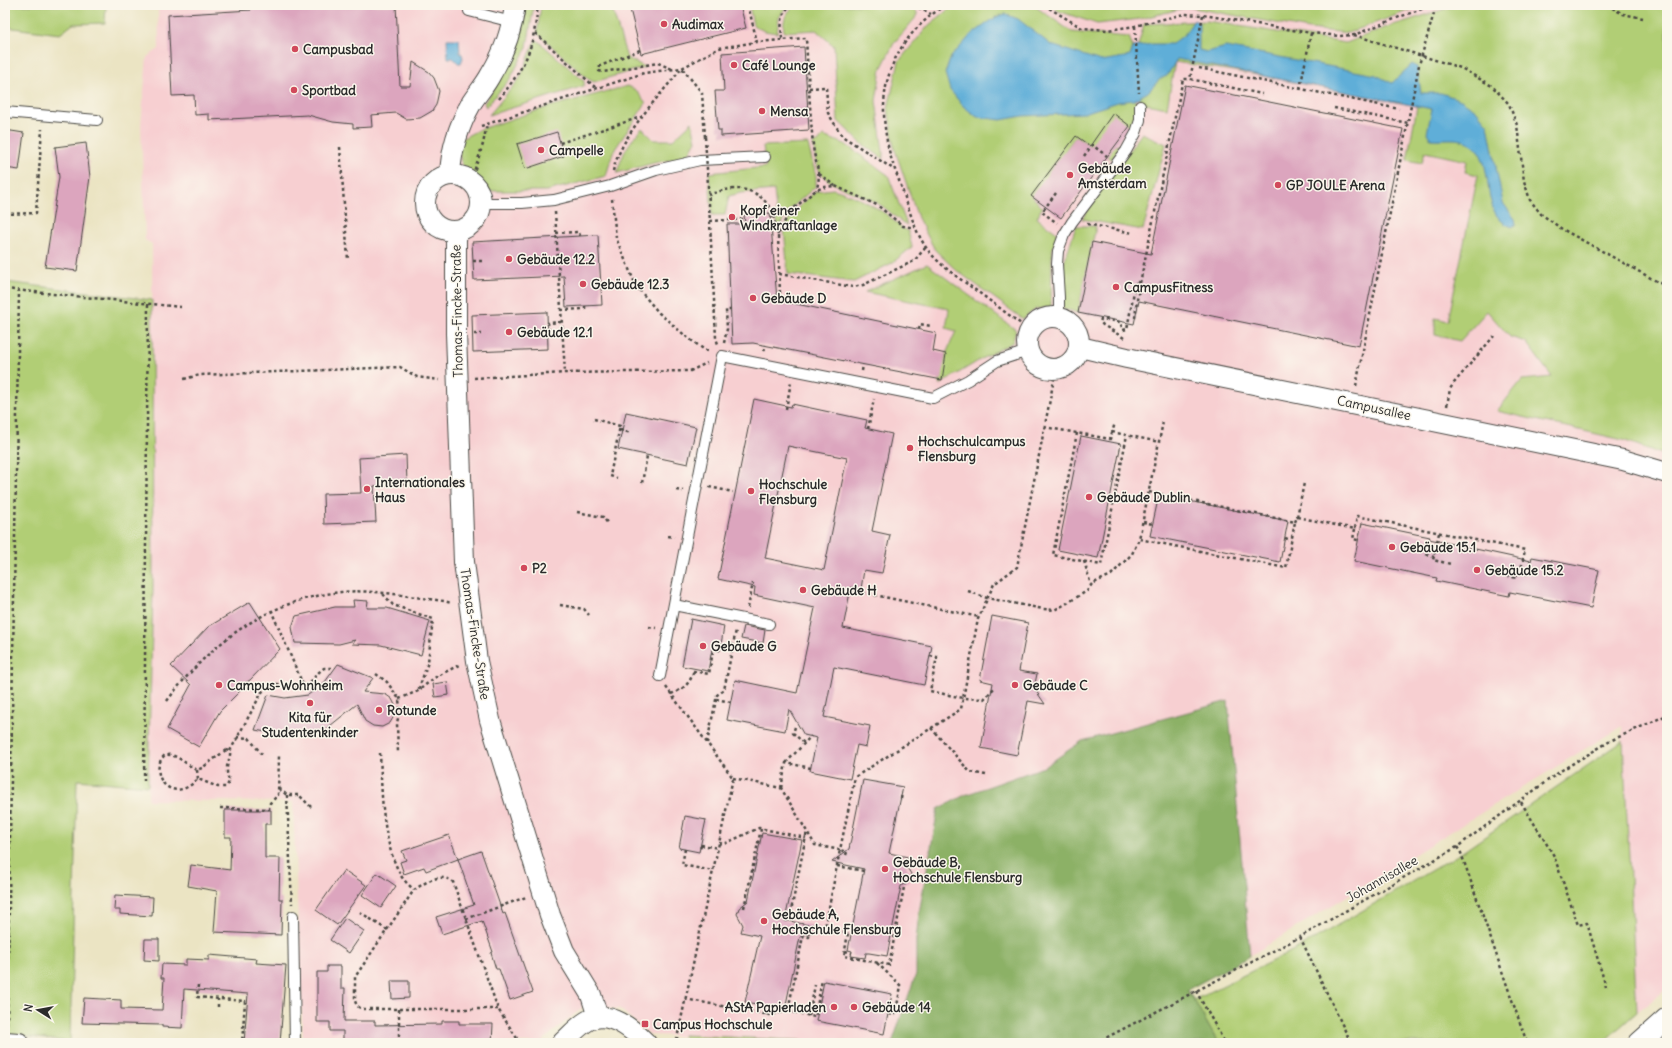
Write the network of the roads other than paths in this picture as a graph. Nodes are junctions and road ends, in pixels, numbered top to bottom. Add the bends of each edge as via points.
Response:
1 (469, 11) dead end
2 (514, 14) edge
3 (1140, 106) road end
4 (5, 112) edge
5 (97, 120) dead end
6 (765, 157) dead end
7 (450, 175) junction
8 (481, 203) junction
9 (456, 231) junction
10 (1059, 318) junction
11 (1080, 347) junction
12 (1028, 351) junction
13 (1667, 473) edge
14 (674, 605) junction
15 (769, 624) dead end
16 (660, 676) road end
17 (293, 916) road end
18 (598, 1017) junction
19 (1667, 1018) edge
20 (295, 1043) edge
21 (562, 1043) edge
22 (646, 1043) edge
23 (1640, 1043) edge

1 - 2 lane
2 - 7 street via 504,50 461,124 450,160
3 - 10 lane via 1140,120 1136,133 1126,151 1070,226 1058,251 1056,264
4 - 5 lane
6 - 8 lane via 700,160 554,200
7 - 8 street via 462,176 471,181 479,191
7 - 9 street, Thomas-Fincke-Straße via 440,178 429,189 425,206 434,223 444,229
8 - 9 street, Thomas-Fincke-Straße via 474,222
9 - 18 street, Thomas-Fincke-Straße via 457,378 464,562 477,661 490,720 550,915 564,951 591,994
10 - 11 street via 1075,328
10 - 12 street via 1050,317 1035,325 1027,341
11 - 12 street via 1072,362 1056,369 1041,366
11 - 13 street, Campusallee via 1623,460
12 - 14 lane via 997,361 933,398 722,356
14 - 15 lane
14 - 16 lane
17 - 20 lane
18 - 21 street via 588,1021
18 - 22 street via 614,1019
19 - 23 street

